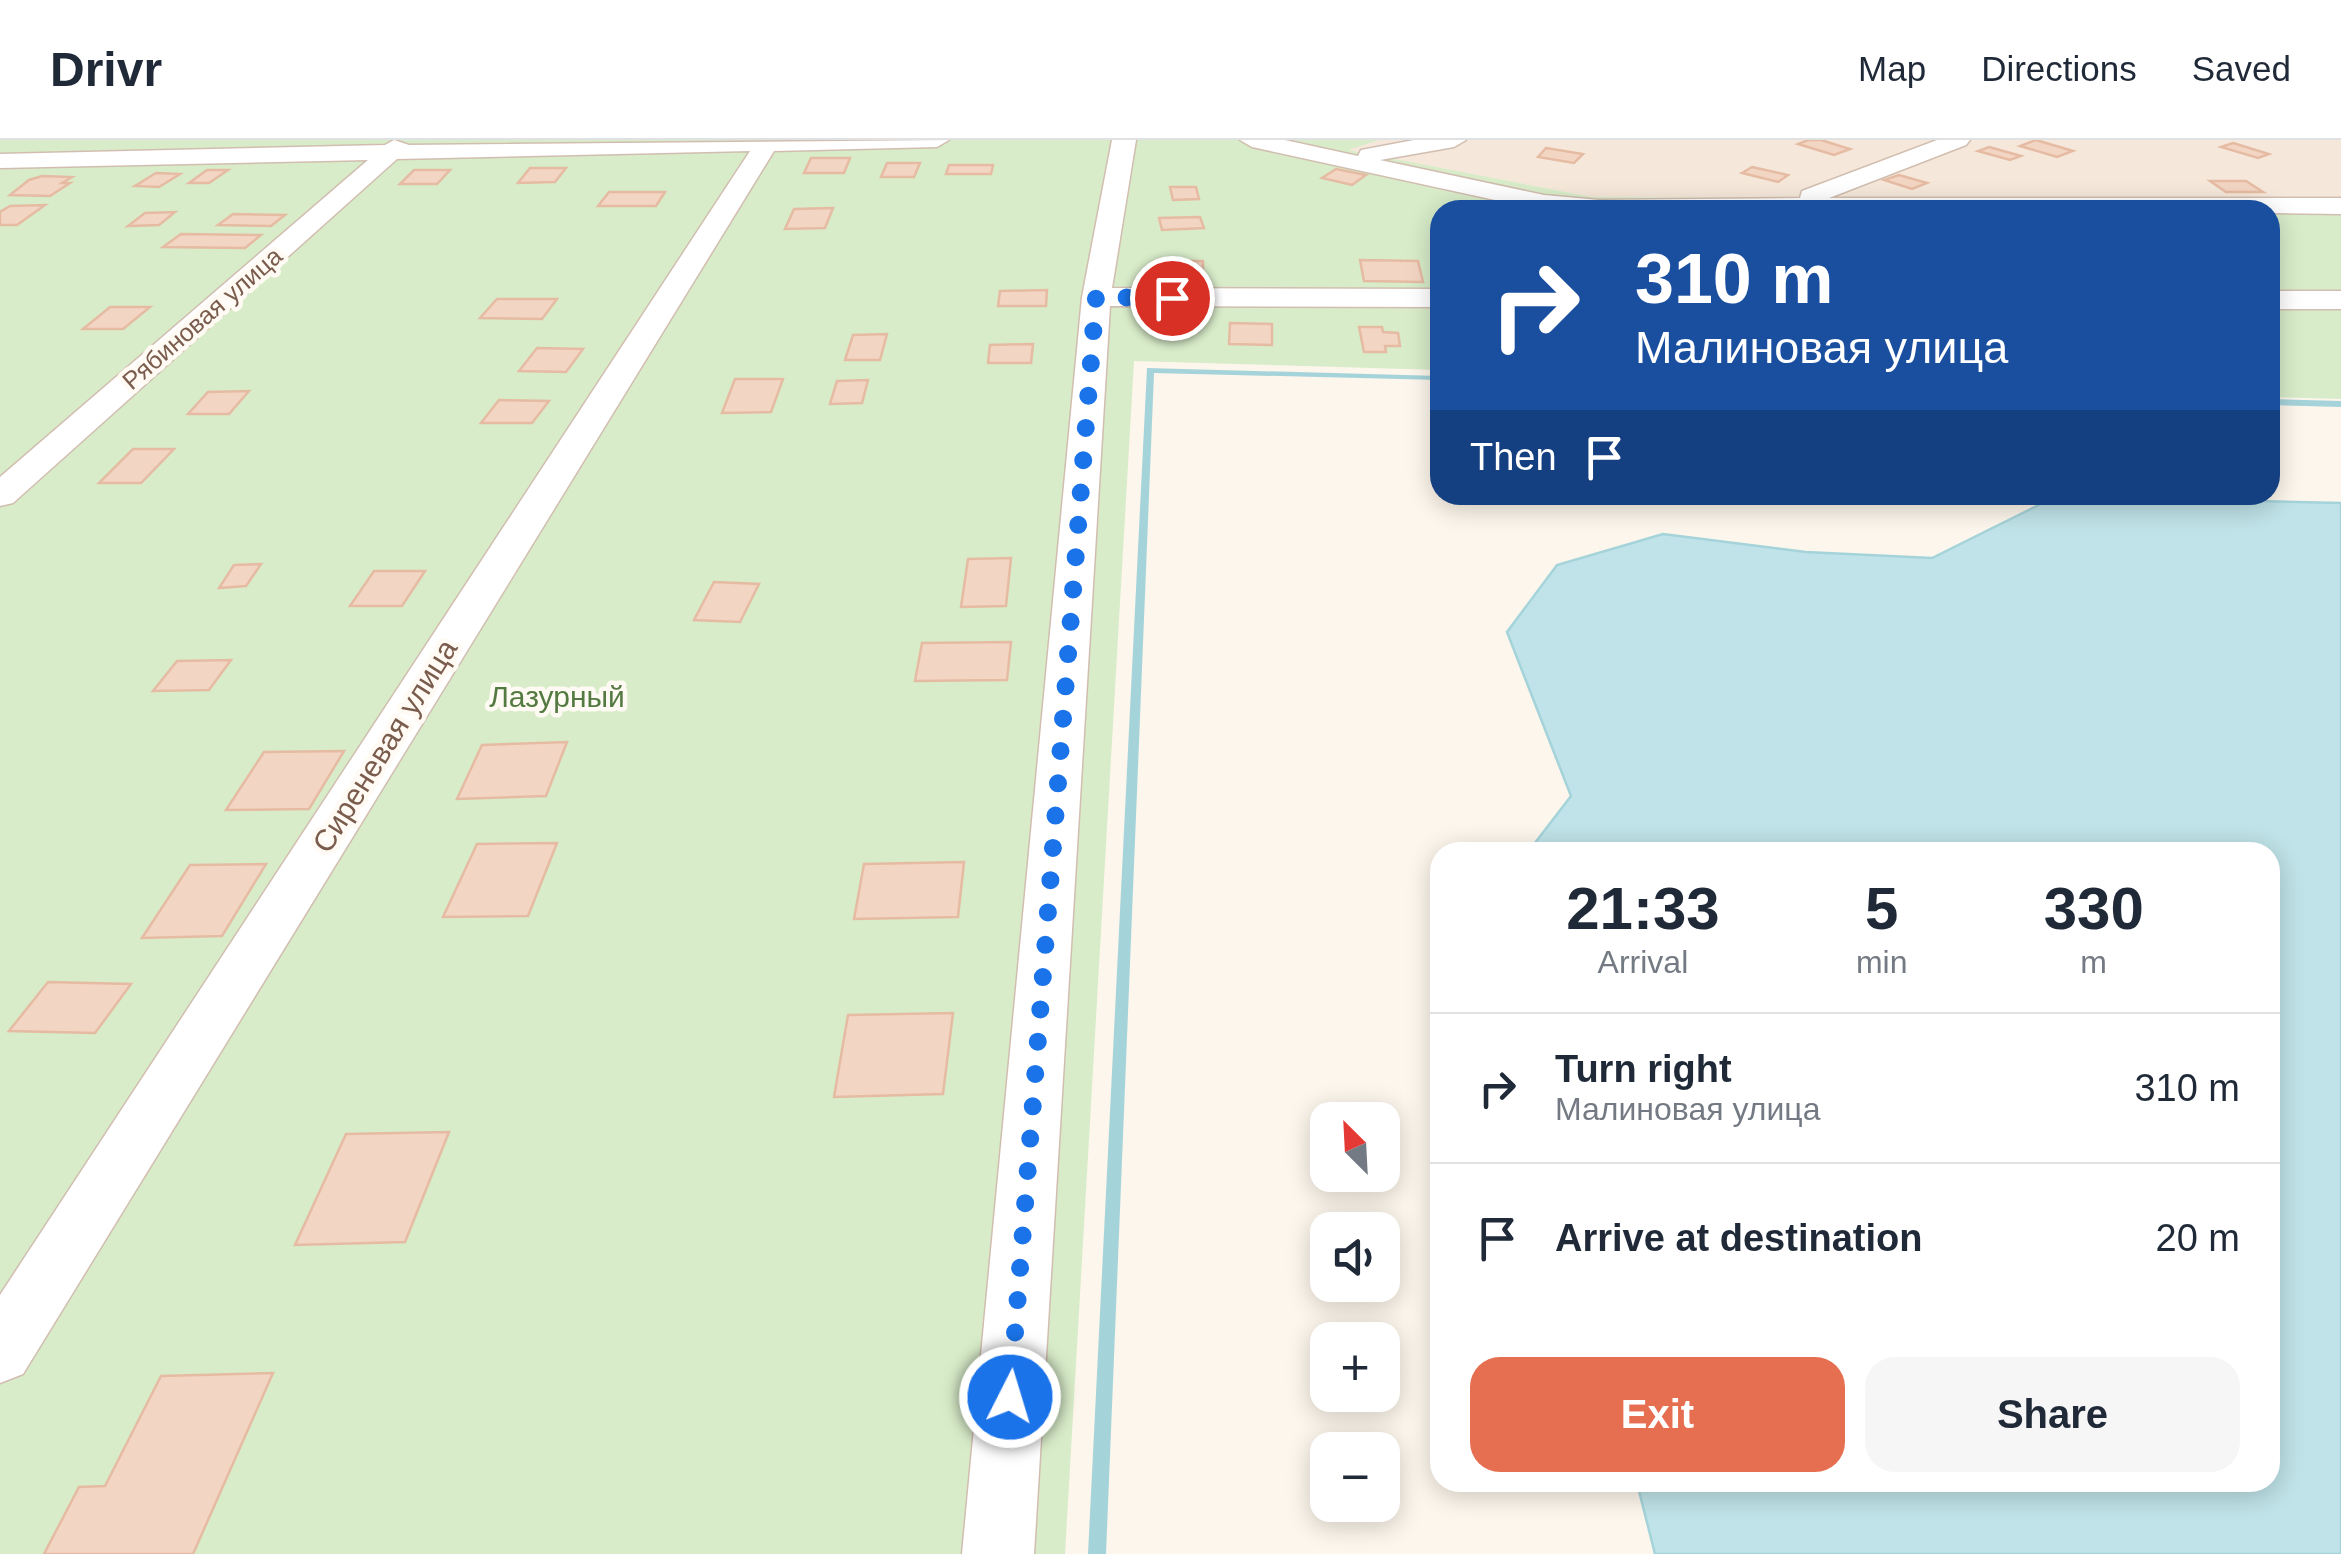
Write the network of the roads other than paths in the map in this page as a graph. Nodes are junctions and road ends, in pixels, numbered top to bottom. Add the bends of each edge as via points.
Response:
1 (54, 140) edge
2 (937, 140) edge
3 (1124, 140) edge
4 (1252, 140) edge
5 (1454, 140) edge
6 (1958, 140) edge
7 (768, 142) edge
8 (396, 147) edge
9 (1361, 151) edge
10 (6, 164) edge
11 (1537, 200) edge
12 (1801, 200) edge
13 (2280, 206) edge
14 (2341, 206) edge
15 (1096, 297) junction
16 (1430, 298) edge
17 (2280, 300) edge
18 (2341, 300) edge
19 (0, 495) edge
20 (0, 1352) edge
21 (998, 1554) edge

1 - 10 street
2 - 7 street
3 - 15 street
4 - 9 street via 1322,154
5 - 9 street via 1364,156
6 - 12 street
7 - 8 street
7 - 20 street, Сиреневая улица
8 - 10 street
8 - 19 street, Рябиновая улица
9 - 11 street
13 - 14 street
15 - 16 street
15 - 21 street
17 - 18 street

